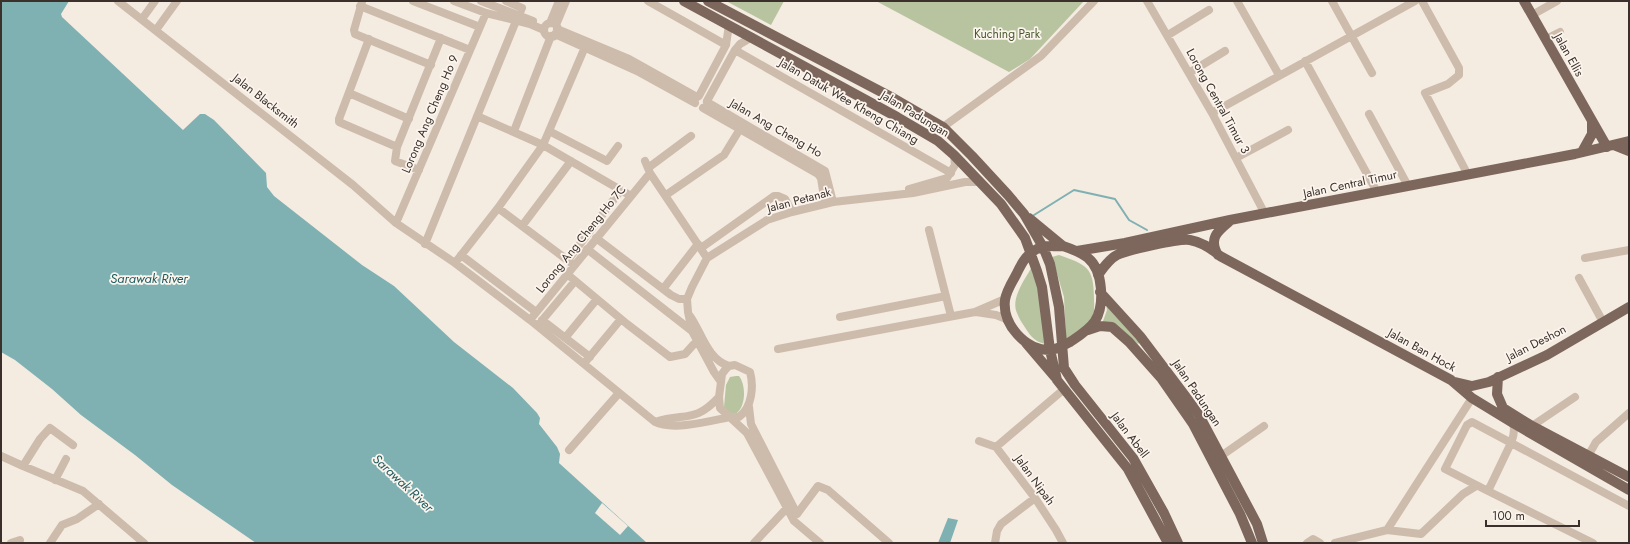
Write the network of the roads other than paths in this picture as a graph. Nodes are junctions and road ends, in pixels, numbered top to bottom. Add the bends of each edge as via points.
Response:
1 (118, 1) edge
2 (155, 1) edge
3 (177, 1) edge
4 (414, 1) edge
5 (454, 1) edge
6 (481, 1) edge
7 (506, 1) edge
8 (559, 1) edge
9 (566, 1) edge
10 (648, 1) edge
11 (684, 1) edge
12 (708, 1) edge
13 (1094, 1) edge
14 (1147, 1) edge
15 (1237, 1) edge
16 (1332, 1) edge
17 (1415, 1) edge
18 (1422, 1) edge
19 (1524, 1) edge
20 (1556, 1) edge
21 (361, 3) edge
22 (1209, 10) dead end
23 (486, 13) junction
24 (1532, 15) junction
25 (517, 18) junction
26 (142, 19) junction
27 (729, 24) junction
28 (480, 27) junction
29 (156, 30) junction
30 (551, 30) junction
31 (1560, 32) dead end
32 (1168, 35) junction
33 (1351, 36) junction
34 (752, 37) junction
35 (441, 38) junction
36 (1546, 39) junction
37 (369, 40) junction
38 (726, 45) junction
39 (585, 47) junction
40 (470, 50) junction
41 (736, 50) junction
42 (1225, 51) dead end
43 (1305, 61) junction
44 (431, 65) junction
45 (1188, 73) junction
46 (1372, 73) dead end
47 (1279, 76) junction
48 (349, 93) junction
49 (701, 101) junction
50 (1212, 113) junction
51 (1369, 114) dead end
52 (477, 116) junction
53 (409, 119) junction
54 (1592, 121) junction
55 (943, 127) junction
56 (740, 129) junction
57 (512, 130) junction
58 (1288, 130) dead end
59 (549, 131) junction
60 (691, 136) dead end
61 (1629, 141) edge
62 (542, 145) junction
63 (618, 146) dead end
64 (1611, 146) junction
65 (397, 147) junction
66 (1629, 151) edge
67 (1582, 152) junction
68 (954, 155) junction
69 (1236, 158) junction
70 (571, 161) junction
71 (648, 167) junction
72 (419, 170) junction
73 (952, 173) junction
74 (1468, 175) junction
75 (979, 182) junction
76 (1408, 186) junction
77 (621, 190) junction
78 (1377, 192) junction
79 (893, 194) junction
80 (666, 195) junction
81 (631, 196) junction
82 (829, 203) junction
83 (498, 208) junction
84 (792, 212) junction
85 (1024, 214) junction
86 (1265, 214) junction
87 (1230, 220) junction
88 (396, 223) junction
89 (522, 226) junction
90 (929, 230) dead end
91 (596, 238) junction
92 (425, 244) junction
93 (700, 246) junction
94 (1063, 246) junction
95 (1042, 247) junction
96 (587, 249) junction
97 (1629, 250) edge
98 (1077, 251) junction
99 (1030, 253) junction
100 (1218, 254) junction
101 (461, 255) junction
102 (707, 258) junction
103 (1585, 258) dead end
104 (571, 262) junction
105 (456, 263) junction
106 (567, 274) junction
107 (1098, 275) junction
108 (1579, 278) dead end
109 (575, 281) junction
110 (663, 289) junction
111 (1100, 292) junction
112 (946, 296) junction
113 (597, 299) junction
114 (687, 299) junction
115 (1005, 299) junction
116 (1629, 307) edge
117 (536, 312) junction
118 (688, 312) junction
119 (975, 312) junction
120 (951, 316) junction
121 (840, 317) dead end
122 (621, 319) junction
123 (1006, 319) junction
124 (530, 320) junction
125 (1602, 322) junction
126 (540, 323) junction
127 (1088, 330) junction
128 (692, 331) junction
129 (565, 338) junction
130 (1024, 341) junction
131 (698, 342) junction
132 (1063, 345) junction
133 (778, 349) dead end
134 (1050, 350) junction
135 (590, 357) junction
136 (584, 364) junction
137 (730, 366) junction
138 (1498, 377) junction
139 (1057, 380) junction
140 (1451, 380) junction
141 (721, 382) junction
142 (1063, 390) junction
143 (619, 393) junction
144 (719, 397) junction
145 (1575, 397) dead end
146 (1472, 398) junction
147 (749, 406) junction
148 (1629, 413) edge
149 (730, 417) junction
150 (656, 422) junction
151 (1513, 423) junction
152 (1264, 426) dead end
153 (1530, 429) junction
154 (979, 441) dead end
155 (1512, 442) junction
156 (72, 445) dead end
157 (996, 447) junction
158 (569, 450) dead end
159 (1, 456) edge
160 (1221, 456) junction
161 (1588, 456) junction
162 (66, 459) dead end
163 (22, 466) junction
164 (1629, 477) edge
165 (55, 480) junction
166 (1476, 486) junction
167 (1629, 490) edge
168 (1488, 491) junction
169 (1035, 498) junction
170 (99, 504) junction
171 (1629, 506) edge
172 (788, 508) junction
173 (797, 514) junction
174 (804, 527) junction
175 (1387, 530) junction
176 (20, 540) dead end
177 (139, 541) edge
178 (11, 543) edge
179 (50, 543) edge
180 (754, 543) edge
181 (820, 543) edge
182 (889, 543) edge
183 (995, 543) edge
184 (1063, 543) edge
185 (1168, 543) edge
186 (1178, 543) edge
187 (1252, 543) edge
188 (1263, 543) edge
189 (1307, 543) edge
190 (1320, 543) edge
191 (1335, 543) edge
192 (1593, 543) edge

1 - 26 street, Jalan Blacksmith
2 - 26 street
3 - 29 street
4 - 28 street
5 - 23 street, Jalan Ang Cheng Ho
6 - 25 street, Jalan Ang Cheng Ho
7 - 25 street via 522,8
8 - 30 street
9 - 30 street
10 - 38 street
11 - 27 main road, Jalan Padungan
12 - 55 main road, Jalan Padungan
13 - 55 street via 1041,56
14 - 32 street, Lorong Central Timur 3
15 - 47 street
16 - 33 street
17 - 33 street
18 - 74 street via 1459,68 1459,75 1455,80 1425,93
19 - 24 main road, Jalan Ellis
20 - 24 street
21 - 35 street
21 - 37 street via 354,32
22 - 32 street
23 - 25 street, Jalan Ang Cheng Ho
23 - 28 street, Lorong Ang Cheng Ho 9
24 - 36 main road, Jalan Ellis
25 - 30 street, Jalan Ang Cheng Ho
25 - 52 street
26 - 29 street, Jalan Blacksmith
27 - 34 main road, Jalan Padungan
27 - 38 street
28 - 40 street, Lorong Ang Cheng Ho 9
29 - 88 street, Jalan Blacksmith via 353,185
30 - 39 street, Jalan Ang Cheng Ho
30 - 49 street, Jalan Ang Cheng Ho via 629,59
30 - 57 street
31 - 36 street
32 - 45 street, Lorong Central Timur 3
33 - 43 street
33 - 46 street
34 - 41 street via 740,44
34 - 68 main road, Jalan Padungan via 897,117 938,141
35 - 40 street
35 - 44 street
36 - 54 main road, Jalan Ellis
37 - 44 street
37 - 48 street
38 - 49 street
39 - 49 street, Jalan Ang Cheng Ho
39 - 59 street
40 - 72 street, Lorong Ang Cheng Ho 9
41 - 49 street
41 - 73 street, Jalan Datuk Wee Kheng Chiang
42 - 45 street
43 - 47 street
43 - 78 street
44 - 53 street
45 - 50 street, Lorong Central Timur 3
47 - 50 street
48 - 53 street
48 - 65 street via 339,122
49 - 56 street, Jalan Ang Cheng Ho
49 - 82 street, Jalan Ang Cheng Ho via 825,171
50 - 69 street, Lorong Central Timur 3
51 - 76 street
52 - 57 street
52 - 92 street
53 - 65 street
54 - 64 main road, Jalan Ellis
54 - 67 main road via 1592,134
55 - 85 main road, Jalan Padungan
56 - 80 street via 724,156
56 - 82 street, Jalan Ang Cheng Ho via 818,174
57 - 62 street
58 - 69 street
59 - 62 street
59 - 63 street via 607,160
60 - 71 street, Lorong Ang Cheng Ho 7C
61 - 64 main road, Jalan Central Timur
62 - 70 street
62 - 83 street
64 - 66 main road
64 - 67 main road, Jalan Central Timur
65 - 72 street via 395,161
67 - 74 main road, Jalan Central Timur
68 - 73 street via 955,165
68 - 75 main road, Jalan Padungan
69 - 86 street, Lorong Central Timur 3
70 - 77 street
70 - 89 street
71 - 80 street
71 - 81 street, Lorong Ang Cheng Ho 7C
72 - 88 street, Lorong Ang Cheng Ho 9
73 - 79 street, Jalan Petanak via 942,181
74 - 76 main road, Jalan Central Timur
75 - 79 street, Jalan Petanak
75 - 99 main road, Jalan Padungan via 1017,225 1026,238
76 - 78 main road, Jalan Central Timur
77 - 81 street
77 - 104 street
78 - 86 main road, Jalan Central Timur
79 - 82 street, Jalan Petanak
80 - 93 street
81 - 91 street, Lorong Ang Cheng Ho 7C
82 - 84 street, Jalan Petanak
83 - 89 street
83 - 101 street
84 - 93 street via 789,203 782,197 774,196
84 - 102 street, Jalan Petanak via 766,220
85 - 94 main road
85 - 95 main road, Jalan Padungan
86 - 87 main road, Jalan Central Timur
87 - 98 main road, Jalan Central Timur
87 - 100 main road via 1213,238
88 - 92 street, Jalan Blacksmith
89 - 104 street
90 - 112 street
91 - 96 street, Lorong Ang Cheng Ho 7C
91 - 110 street
92 - 105 street, Jalan Blacksmith
93 - 102 street
93 - 110 street
94 - 95 main road
94 - 98 main road
95 - 99 main road
95 - 132 main road, Jalan Padungan via 1056,284
96 - 104 street, Lorong Ang Cheng Ho 7C
96 - 128 street
97 - 103 street
98 - 107 main road via 1089,258
99 - 115 main road via 1022,261
99 - 134 main road, Jalan Padungan via 1042,287
100 - 107 main road via 1189,240 1167,242 1117,255
100 - 140 main road, Jalan Ban Hock
101 - 105 street
101 - 117 street
102 - 114 street, Jalan Petanak
104 - 106 street, Lorong Ang Cheng Ho 7C
105 - 124 street, Jalan Blacksmith
106 - 109 street
106 - 117 street, Lorong Ang Cheng Ho 7C
107 - 111 main road
108 - 125 street
109 - 113 street
109 - 126 street
110 - 114 street via 678,299
111 - 127 main road via 1098,314
111 - 160 main road, Jalan Padungan via 1140,336 1186,396
112 - 120 street
112 - 121 street
113 - 122 street
113 - 129 street
114 - 118 street, Jalan Petanak
115 - 119 street
115 - 123 main road
116 - 125 main road, Jalan Deshon
117 - 124 street, Lorong Ang Cheng Ho 7C
118 - 128 street, Jalan Petanak
118 - 137 street, Jalan Petanak via 712,355
119 - 120 street
119 - 123 street
120 - 133 street
122 - 131 street via 670,357 685,354
122 - 135 street
123 - 130 main road
124 - 126 street, Jalan Blacksmith
125 - 138 main road, Jalan Deshon via 1547,355
126 - 129 street
126 - 136 street
127 - 132 main road
127 - 187 main road, Jalan Padungan via 1100,326 1112,327 1129,342 1164,382 1193,424 1240,514
128 - 131 street, Jalan Petanak
129 - 135 street
130 - 134 main road
130 - 139 main road
131 - 141 street, Jalan Petanak
132 - 134 main road
132 - 186 main road, Jalan Abell via 1064,368 1069,377 1133,458
134 - 139 main road, Jalan Abell
135 - 136 street
136 - 143 street
137 - 141 street via 722,374
137 - 147 street via 741,366 750,372 752,383
138 - 140 main road, Jalan Deshon via 1472,386
138 - 153 main road, Jalan Ban Hock via 1497,394 1503,408
139 - 142 main road, Jalan Abell
140 - 146 main road, Jalan Ban Hock
141 - 144 street
142 - 157 street
142 - 185 main road, Jalan Abell via 1128,469
143 - 150 street
143 - 158 street
144 - 149 street via 720,408
144 - 150 street via 696,415
145 - 153 street
146 - 151 main road, Jalan Ban Hock
146 - 175 street
147 - 149 street via 739,417
147 - 173 street via 751,424
148 - 161 street via 1596,442
149 - 150 street via 676,426 663,426
149 - 172 street via 750,437
151 - 153 main road, Jalan Ban Hock
151 - 155 street
152 - 160 street
153 - 155 street via 1518,433
153 - 161 main road, Jalan Ban Hock
153 - 167 main road, Jalan Ban Hock
154 - 157 street
155 - 166 street via 1472,422 1467,425 1445,469
155 - 168 street
155 - 171 street
156 - 163 street via 50,428
157 - 169 street, Jalan Nipah
159 - 163 street
160 - 188 main road, Jalan Padungan via 1257,524
161 - 164 main road, Jalan Ban Hock
162 - 165 street
163 - 165 street
165 - 170 street via 83,491
166 - 168 street
166 - 175 street via 1463,494 1421,534
168 - 192 street
169 - 183 street via 1001,524
169 - 184 street, Jalan Nipah
170 - 177 street
170 - 179 street via 77,520 62,525
172 - 174 street via 794,521
172 - 180 street
173 - 174 street
173 - 182 street via 818,486 828,490
174 - 181 street
175 - 191 street
176 - 178 street
189 - 190 street via 1313,539

